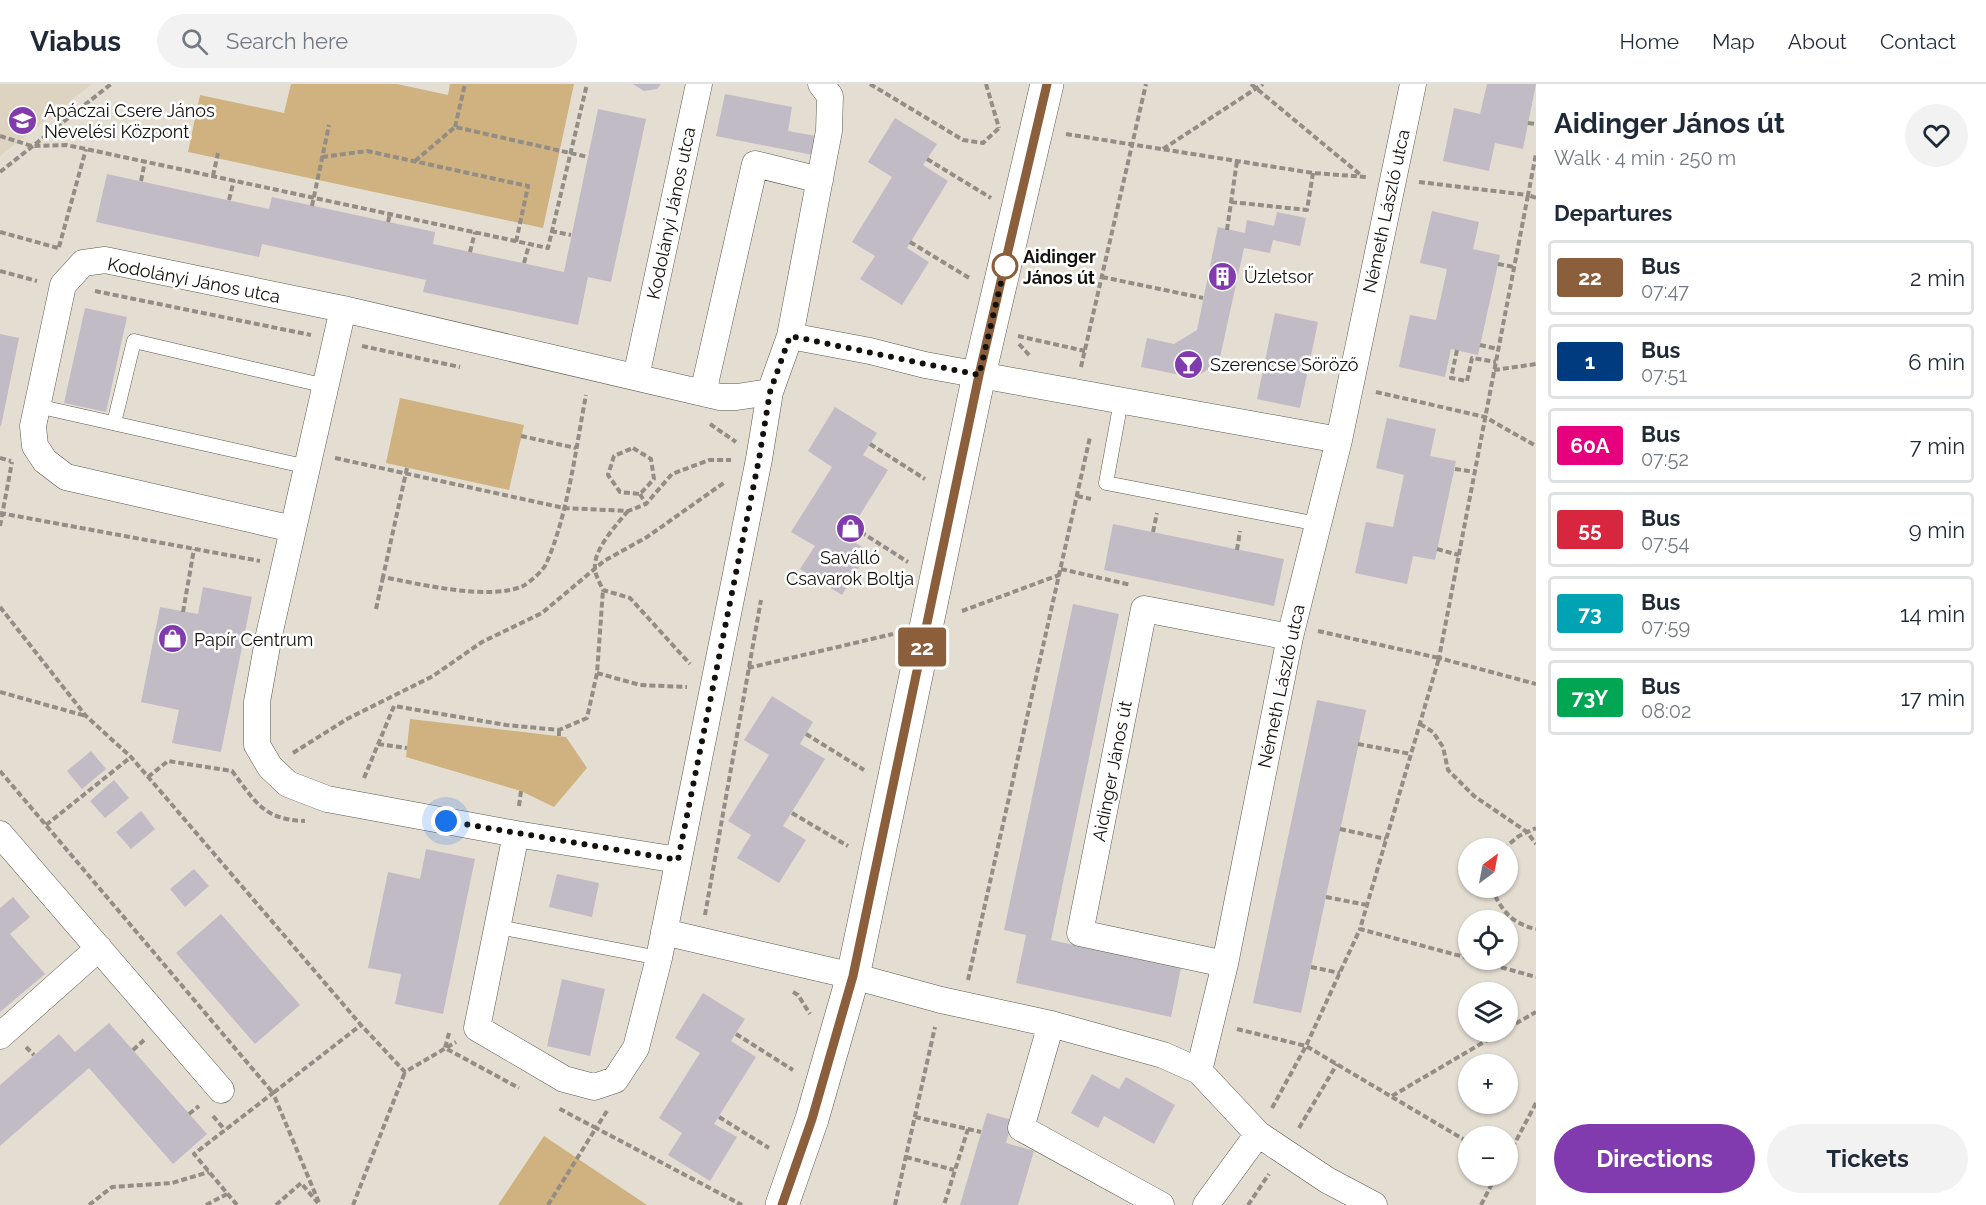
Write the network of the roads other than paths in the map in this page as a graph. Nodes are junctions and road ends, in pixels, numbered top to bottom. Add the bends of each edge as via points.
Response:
1 (699, 84) edge
2 (820, 84) edge
3 (1047, 84) edge
4 (1413, 84) edge
5 (820, 180) junction
6 (343, 309) junction
7 (790, 336) junction
8 (979, 375) junction
9 (636, 377) junction
10 (326, 386) junction
11 (770, 392) junction
12 (703, 393) junction
13 (1110, 399) junction
14 (37, 406) junction
15 (114, 423) junction
16 (1339, 440) junction
17 (309, 460) junction
18 (1318, 524) junction
19 (293, 529) junction
20 (1300, 631) junction
21 (516, 834) junction
22 (4, 846) edge
23 (678, 860) junction
24 (498, 927) junction
25 (664, 932) junction
26 (99, 948) junction
27 (659, 958) junction
28 (1225, 964) junction
29 (853, 976) junction
30 (1051, 1024) junction
31 (0, 1036) edge
32 (1199, 1071) junction
33 (211, 1102) road end
34 (1258, 1134) junction
35 (782, 1205) edge
36 (1161, 1205) edge
37 (1206, 1205) edge
38 (1374, 1205) edge

1 - 9 street, Kodolányi János utca
2 - 5 street via 830,96 829,131
3 - 8 street
4 - 16 street, Németh László utca
5 - 7 street
5 - 12 street via 755,164
6 - 9 street, Kodolányi János utca
6 - 10 street
6 - 14 street, Kodolányi János utca via 105,260 82,263 55,284
7 - 8 street
7 - 11 street
8 - 13 street
8 - 29 street
9 - 12 street, Kodolányi János utca
10 - 15 lane via 134,341
10 - 17 street
11 - 12 street, Kodolányi János utca via 737,397
11 - 23 street
13 - 16 street
13 - 18 lane via 1106,483
14 - 15 lane
14 - 19 street, Kodolányi János utca via 35,446 45,461 66,477
15 - 17 lane
16 - 18 street, Németh László utca
17 - 19 street
18 - 20 street, Németh László utca
19 - 21 street via 257,702 257,745 270,767 288,784 327,799
20 - 28 street, Németh László utca
20 - 28 street, Aidinger János út via 1144,609 1080,933
21 - 23 street
21 - 24 street
22 - 26 street
23 - 25 street
24 - 27 lane
24 - 27 street via 477,1028 564,1079 594,1087 615,1080 636,1048
25 - 27 street
25 - 29 street
26 - 31 street
26 - 33 street
28 - 32 street, Németh László utca
29 - 30 street
29 - 35 street via 812,1119
30 - 32 street via 1163,1055
30 - 36 street via 1021,1128
32 - 34 street
34 - 37 street
34 - 38 street via 1327,1180

